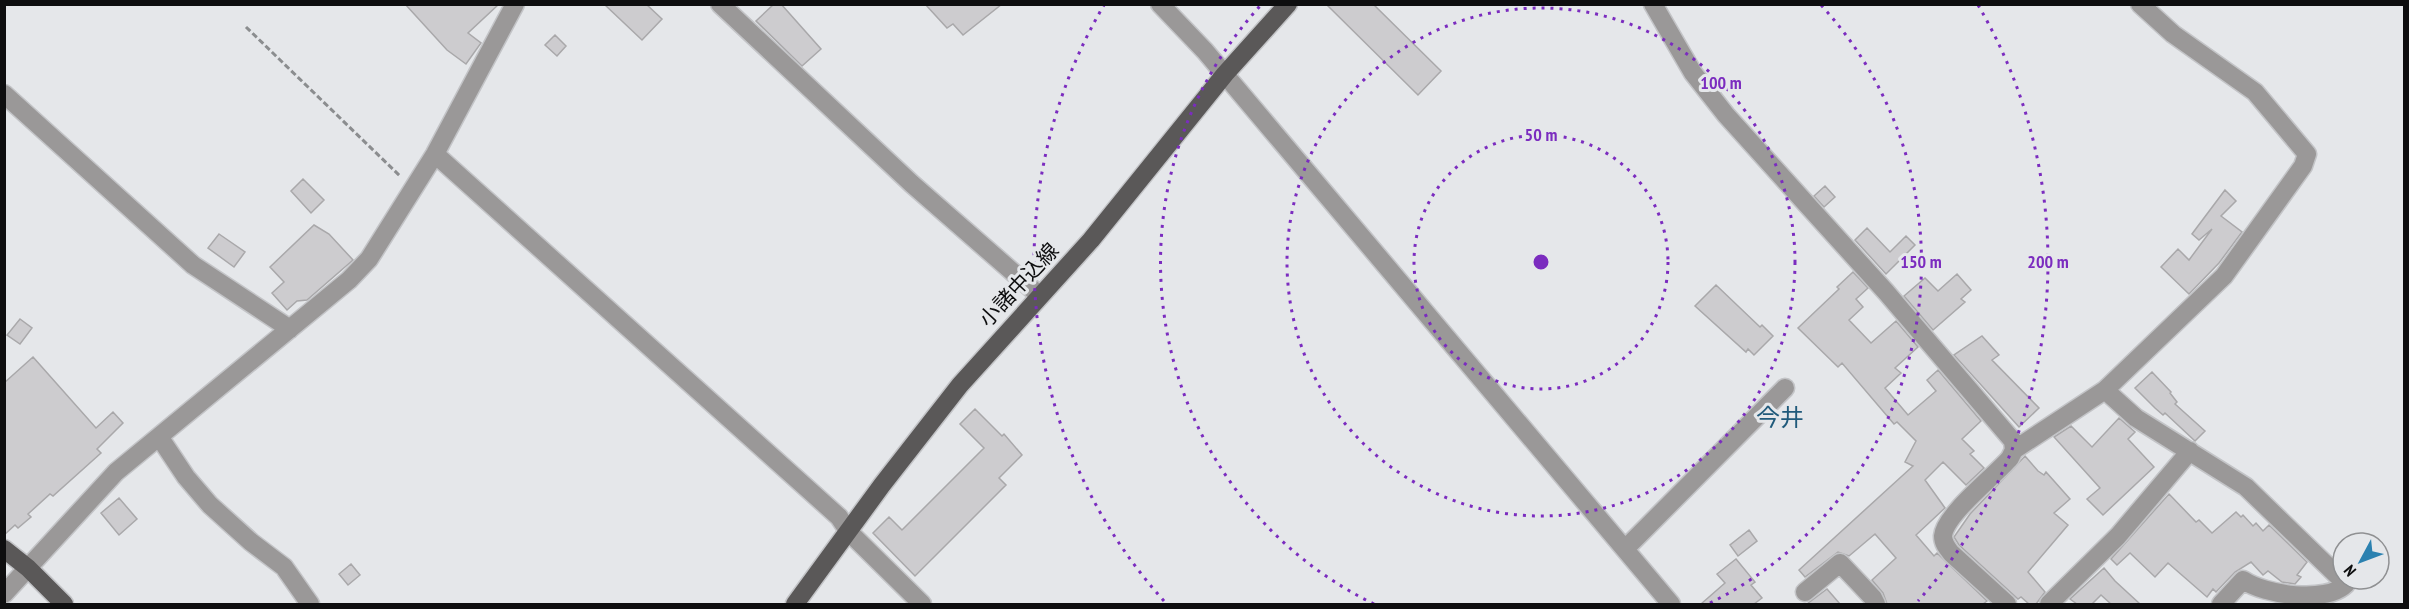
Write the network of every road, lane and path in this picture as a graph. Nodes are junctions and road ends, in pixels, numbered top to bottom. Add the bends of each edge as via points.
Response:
1 (515, 4) edge
2 (720, 4) edge
3 (1160, 4) edge
4 (1288, 4) edge
5 (1653, 4) edge
6 (2140, 4) edge
7 (246, 27) dead end
8 (1225, 74) junction
9 (4, 94) edge
10 (435, 154) junction
11 (413, 189) junction
12 (1039, 296) junction
13 (290, 329) junction
14 (1785, 388) dead end
15 (2105, 390) junction
16 (160, 438) junction
17 (2014, 450) junction
18 (2190, 451) junction
19 (849, 532) junction
20 (4, 549) edge
21 (1624, 549) junction
22 (28, 568) junction
23 (1805, 592) dead end
24 (4, 594) edge
25 (64, 604) edge
26 (310, 604) edge
27 (795, 604) edge
28 (922, 604) edge
29 (1671, 604) edge
30 (1876, 604) edge
31 (2007, 604) edge
32 (2049, 604) edge
33 (2221, 604) edge

1 - 10 street
2 - 12 street via 912,184
3 - 8 street
4 - 8 main road, 小諸中込線
5 - 17 street via 1693,73 1726,115 2004,429
6 - 15 street via 2180,40 2255,92 2307,154 2303,166 2224,276
7 - 11 path
8 - 12 main road, 小諸中込線 via 1123,203
8 - 21 street
9 - 13 street via 193,265
10 - 11 street
10 - 19 street via 839,517
11 - 13 street via 369,260
12 - 19 main road, 小諸中込線 via 960,385
13 - 16 street
14 - 21 street
15 - 17 street
15 - 18 street via 2136,418
16 - 22 street via 116,472
16 - 26 street via 210,505 284,567
17 - 31 street via 2001,469 1955,514 1943,534 1951,553
18 - 32 street via 2118,536
18 - 33 street via 2246,487 2346,584 2339,591 2305,596 2254,587 2243,580
19 - 27 main road, 小諸中込線
19 - 28 street
20 - 22 main road
21 - 29 street
22 - 24 street
22 - 25 main road
23 - 30 street via 1840,563

